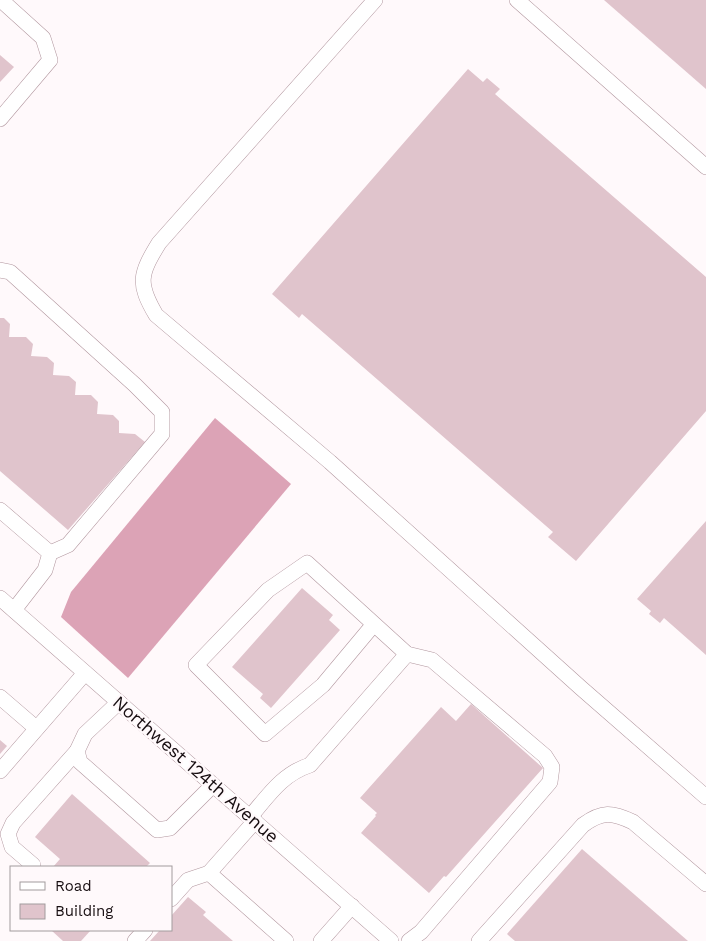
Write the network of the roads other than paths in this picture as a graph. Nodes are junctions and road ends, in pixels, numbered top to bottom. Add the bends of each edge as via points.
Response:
1 (1, 0) edge
2 (375, 0) edge
3 (517, 0) edge
4 (0, 119) edge
5 (706, 167) edge
6 (0, 270) edge
7 (0, 510) edge
8 (50, 553) junction
9 (0, 598) edge
10 (14, 610) junction
11 (374, 624) junction
12 (406, 654) junction
13 (85, 672) junction
14 (0, 697) edge
15 (119, 702) junction
16 (36, 728) junction
17 (78, 751) junction
18 (0, 771) edge
19 (213, 785) junction
20 (706, 797) edge
21 (252, 819) junction
22 (33, 865) dead end
23 (209, 873) junction
24 (706, 884) edge
25 (172, 898) edge
26 (352, 906) junction
27 (144, 931) edge
28 (135, 941) edge
29 (286, 941) edge
30 (321, 941) edge
31 (391, 941) edge
32 (409, 941) edge
33 (479, 941) edge

1 - 4 street via 43,38 50,60
2 - 20 street via 159,243 145,266 143,284 148,300 156,315 330,462
3 - 5 street
6 - 8 street via 10,272 162,412 162,434 68,545
7 - 8 street
8 - 10 street via 45,570
9 - 10 street, Northwest 124th Avenue
10 - 13 street, Northwest 124th Avenue
11 - 11 street via 307,563 268,590 196,665 265,734 323,685
11 - 12 street
12 - 21 street via 310,765 296,770 278,784
12 - 32 street via 432,660 545,756 552,767 550,782 421,932
13 - 15 street, Northwest 124th Avenue
13 - 16 street
14 - 16 street
15 - 17 street via 85,734
15 - 19 street, Northwest 124th Avenue
16 - 18 street
17 - 19 street via 80,762 157,830 170,828
17 - 22 street via 13,823 8,834 12,847
19 - 21 street, Northwest 124th Avenue
21 - 23 street
21 - 26 street, Northwest 124th Avenue
23 - 25 street via 188,880
23 - 29 street
24 - 33 street via 633,822 605,814 583,825
26 - 30 street
26 - 31 street, Northwest 124th Avenue
27 - 28 street

